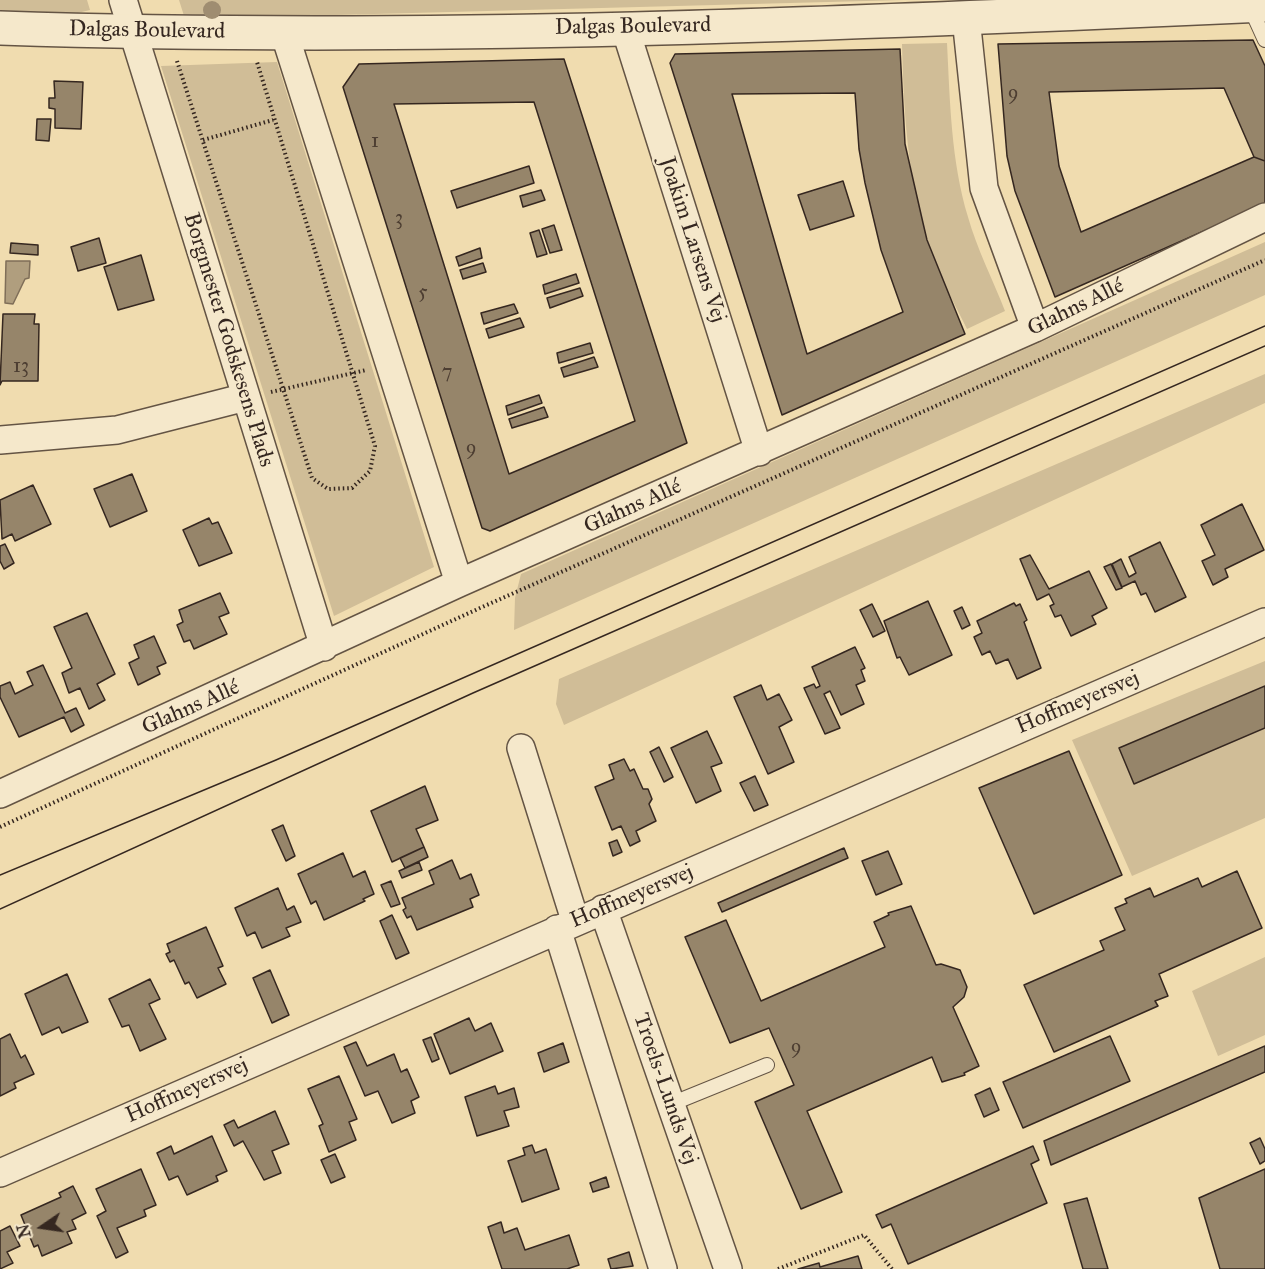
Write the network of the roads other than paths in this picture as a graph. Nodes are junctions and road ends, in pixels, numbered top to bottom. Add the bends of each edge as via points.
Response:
1 (123, 0) edge
2 (1257, 5) edge
3 (966, 18) junction
4 (0, 28) edge
5 (625, 28) junction
6 (134, 32) junction
7 (284, 32) junction
8 (1265, 40) edge
9 (1265, 217) edge
10 (1035, 328) junction
11 (246, 397) junction
12 (0, 440) edge
13 (759, 452) junction
14 (459, 583) junction
15 (1265, 621) edge
16 (324, 647) junction
17 (521, 748) dead end
18 (0, 794) edge
19 (603, 909) junction
20 (566, 925) junction
21 (767, 1065) dead end
22 (671, 1104) junction
23 (0, 1173) edge
24 (663, 1269) edge
25 (728, 1269) edge

1 - 6 street, Borgmester Godskesens Plads
2 - 3 street, Dalgas Boulevard
2 - 8 lane
3 - 5 street, Dalgas Boulevard
3 - 10 street via 984,188
4 - 6 street, Dalgas Boulevard
5 - 7 street, Dalgas Boulevard
5 - 13 street, Joakim Larsens Vej
6 - 7 street, Dalgas Boulevard
6 - 11 street, Borgmester Godskesens Plads
7 - 14 street
9 - 10 street, Glahns Allé
10 - 13 street, Glahns Allé
11 - 12 street via 117,430
11 - 16 street, Borgmester Godskesens Plads
13 - 14 street, Glahns Allé
14 - 16 street, Glahns Allé
15 - 19 street, Hoffmeyersvej
16 - 18 street, Glahns Allé
17 - 20 street
19 - 20 street, Hoffmeyersvej
19 - 22 street, Troels-Lunds Vej
20 - 23 street, Hoffmeyersvej
20 - 24 street
21 - 22 lane
22 - 25 street, Troels-Lunds Vej

